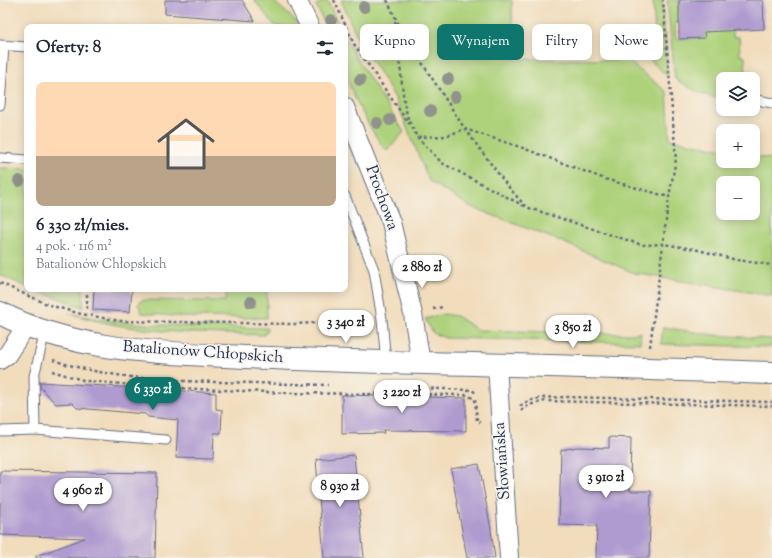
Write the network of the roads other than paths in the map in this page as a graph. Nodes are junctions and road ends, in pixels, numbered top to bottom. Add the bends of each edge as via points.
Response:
1 (297, 0) edge
2 (309, 24) edge
3 (2, 45) edge
4 (24, 47) edge
5 (760, 101) edge
6 (772, 104) edge
7 (0, 105) edge
8 (348, 114) edge
9 (0, 158) edge
10 (24, 160) edge
11 (348, 204) edge
12 (0, 313) edge
13 (36, 329) junction
14 (0, 360) edge
15 (386, 363) junction
16 (421, 363) junction
17 (497, 364) junction
18 (772, 373) edge
19 (35, 430) junction
20 (0, 431) edge
21 (166, 440) dead end
22 (509, 558) edge

1 - 2 street
3 - 4 lane
3 - 7 lane
5 - 6 lane
8 - 16 street, Prochowa via 391,222 413,314
9 - 10 lane
11 - 15 lane via 374,270
12 - 13 main road, Batalionów Chłopskich
13 - 14 street
13 - 15 main road, Batalionów Chłopskich via 118,348
13 - 19 lane
15 - 16 main road, Batalionów Chłopskich
16 - 17 main road, Batalionów Chłopskich
17 - 18 main road, Batalionów Chłopskich
17 - 22 street, Słowiańska
19 - 20 lane
19 - 21 lane

